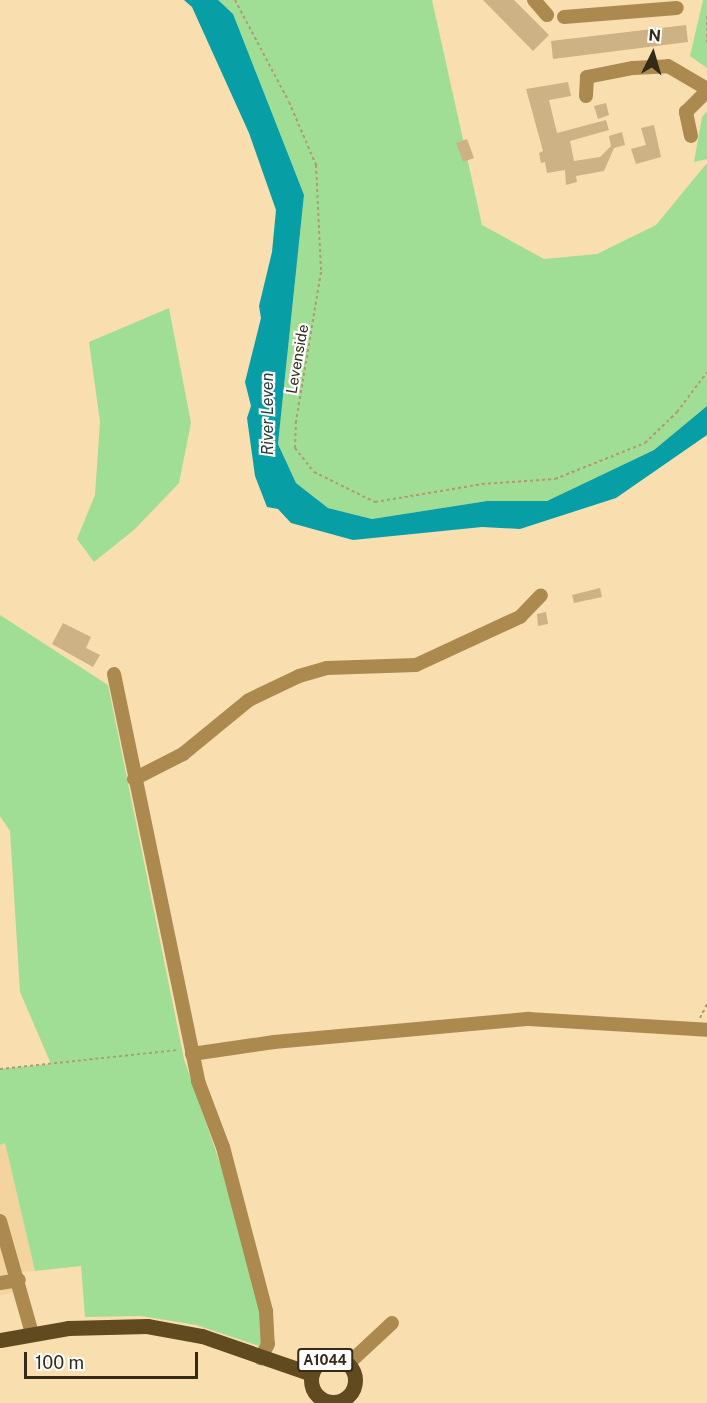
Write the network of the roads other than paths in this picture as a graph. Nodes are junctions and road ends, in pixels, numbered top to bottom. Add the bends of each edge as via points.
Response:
1 (534, 0) edge
2 (644, 5) edge
3 (677, 8) dead end
4 (547, 15) dead end
5 (564, 17) dead end
6 (707, 90) edge
7 (586, 96) dead end
8 (691, 136) dead end
9 (541, 595) dead end
10 (114, 674) dead end
11 (134, 779) junction
12 (707, 1030) edge
13 (192, 1052) junction
14 (0, 1221) edge
15 (19, 1280) junction
16 (0, 1283) edge
17 (392, 1323) dead end
18 (32, 1333) junction
19 (0, 1340) edge
20 (261, 1358) junction
21 (348, 1364) junction
22 (312, 1374) junction
23 (349, 1400) edge

1 - 4 street
2 - 3 street
2 - 5 street
6 - 7 street via 668,66 587,77
6 - 8 street via 686,112
9 - 11 street via 520,617 416,665 327,668 299,676 249,700 183,754
10 - 11 street
11 - 13 street
12 - 13 street via 529,1019
13 - 20 street via 224,1147 266,1311 268,1344
14 - 15 street
15 - 16 street
15 - 18 street
17 - 21 street
18 - 19 main road, A1044
18 - 20 main road, A1044 via 92,1326 147,1326 202,1336
20 - 22 main road, A1044
21 - 22 main road, A1044 via 327,1359
21 - 23 main road, A1044 via 354,1384
22 - 23 main road, A1044 via 312,1388 321,1398 334,1402

